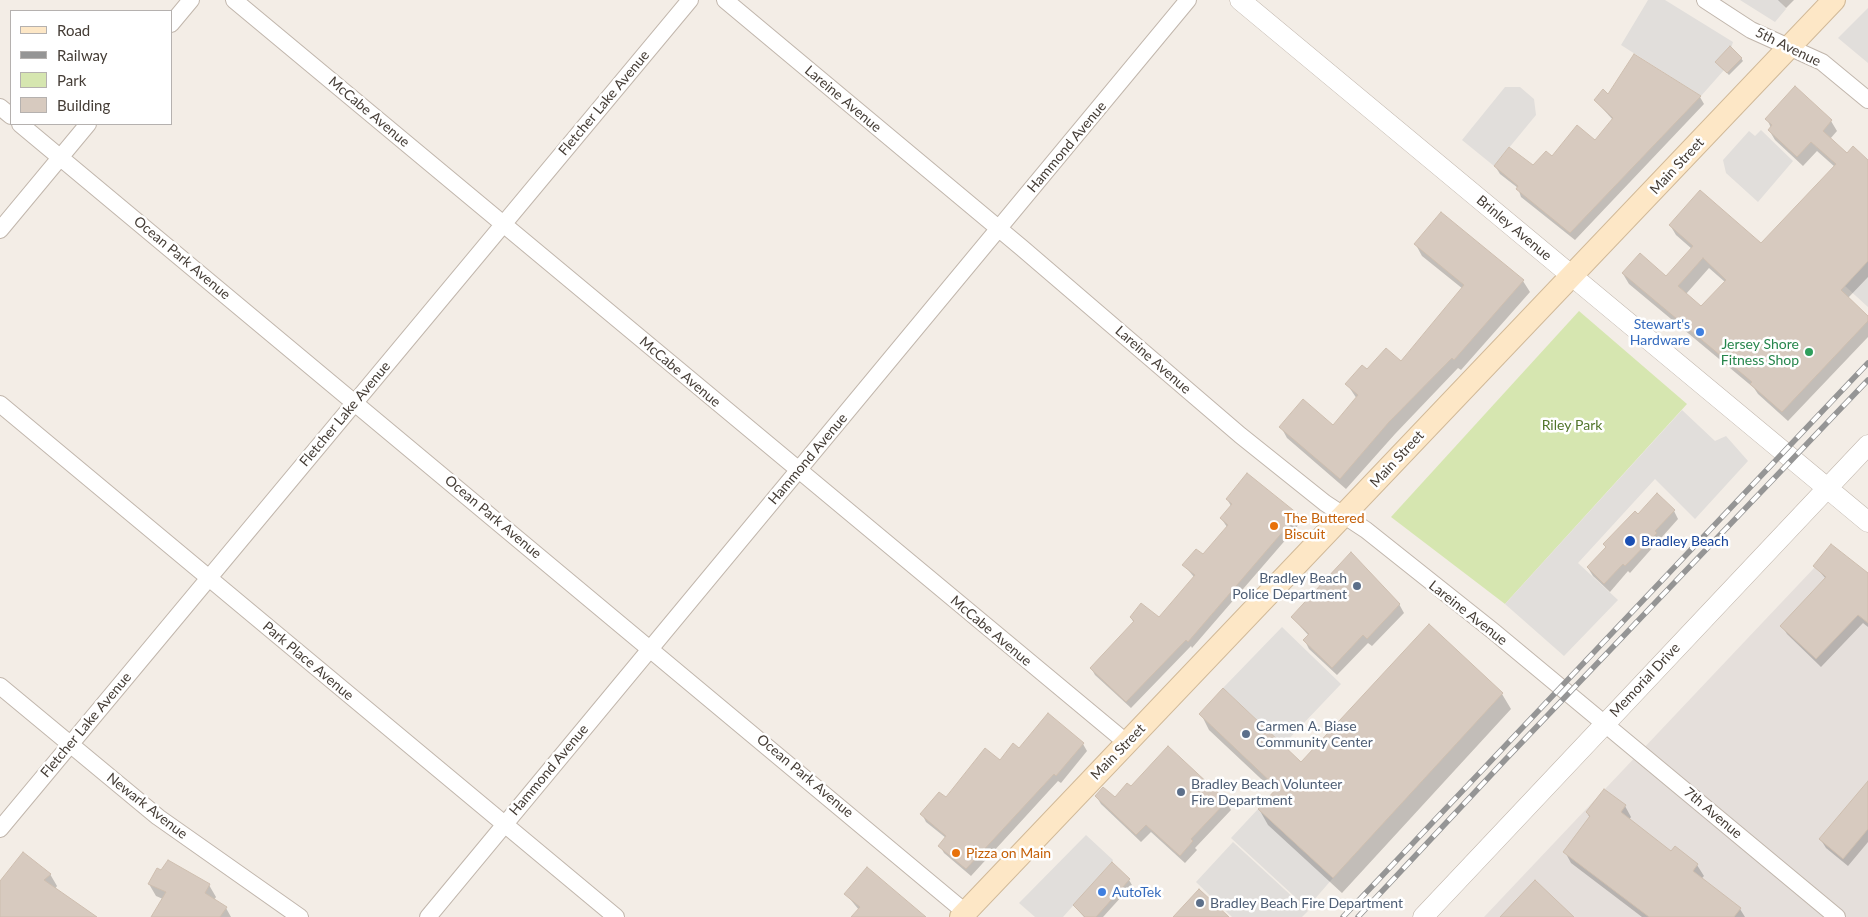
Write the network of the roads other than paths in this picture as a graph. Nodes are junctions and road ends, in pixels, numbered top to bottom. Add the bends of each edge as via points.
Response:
1 (191, 0) edge
2 (234, 0) edge
3 (690, 0) edge
4 (725, 0) edge
5 (1188, 0) edge
6 (1240, 0) edge
7 (1704, 0) edge
8 (1834, 0) edge
9 (172, 23) edge
10 (1789, 47) junction
11 (1868, 100) edge
12 (0, 107) edge
13 (10, 115) edge
14 (21, 125) edge
15 (87, 125) edge
16 (61, 157) junction
17 (504, 225) junction
18 (999, 228) junction
19 (0, 230) edge
20 (1572, 276) junction
21 (355, 402) junction
22 (0, 404) edge
23 (1868, 445) edge
24 (798, 471) junction
25 (1827, 488) junction
26 (1344, 516) junction
27 (1868, 522) edge
28 (209, 577) junction
29 (650, 648) junction
30 (0, 686) edge
31 (1588, 710) joint
32 (1605, 724) junction
33 (1126, 743) junction
34 (70, 744) junction
35 (504, 824) junction
36 (0, 829) edge
37 (963, 914) edge
38 (300, 917) edge
39 (428, 917) edge
40 (616, 917) edge
41 (1423, 917) edge
42 (1837, 917) edge

1 - 9 street
2 - 17 street, McCabe Avenue
3 - 17 street, Fletcher Lake Avenue
4 - 18 street, Lareine Avenue
5 - 18 street, Hammond Avenue
6 - 20 street, Brinley Avenue
7 - 10 street, 5th Avenue via 1751,30
8 - 10 main road, Main Street
10 - 11 street, 5th Avenue via 1822,62
10 - 20 main road, Main Street
12 - 13 street
14 - 16 street, Ocean Park Avenue
15 - 16 street
16 - 19 street
16 - 21 street, Ocean Park Avenue
17 - 21 street, Fletcher Lake Avenue
17 - 24 street, McCabe Avenue
18 - 24 street, Hammond Avenue
18 - 26 street, Lareine Avenue via 1240,435
20 - 25 street, Brinley Avenue
20 - 26 main road, Main Street
21 - 28 street, Fletcher Lake Avenue
21 - 29 street, Ocean Park Avenue
22 - 28 street, Park Place Avenue
23 - 25 street, Memorial Drive
24 - 29 street, Hammond Avenue
24 - 33 street, McCabe Avenue
25 - 27 street, Brinley Avenue
25 - 32 street, Memorial Drive
26 - 31 street, Lareine Avenue via 1366,530
26 - 33 main road, Main Street
28 - 34 street, Fletcher Lake Avenue
28 - 35 street, Park Place Avenue
29 - 35 street, Hammond Avenue
29 - 37 street, Ocean Park Avenue
30 - 34 street, Newark Avenue
31 - 32 street, 7th Avenue
32 - 41 street, Memorial Drive
32 - 42 street, 7th Avenue
33 - 37 main road, Main Street
34 - 36 street, Fletcher Lake Avenue
34 - 38 street, Newark Avenue via 158,817
35 - 39 street, Hammond Avenue
35 - 40 street, Park Place Avenue

